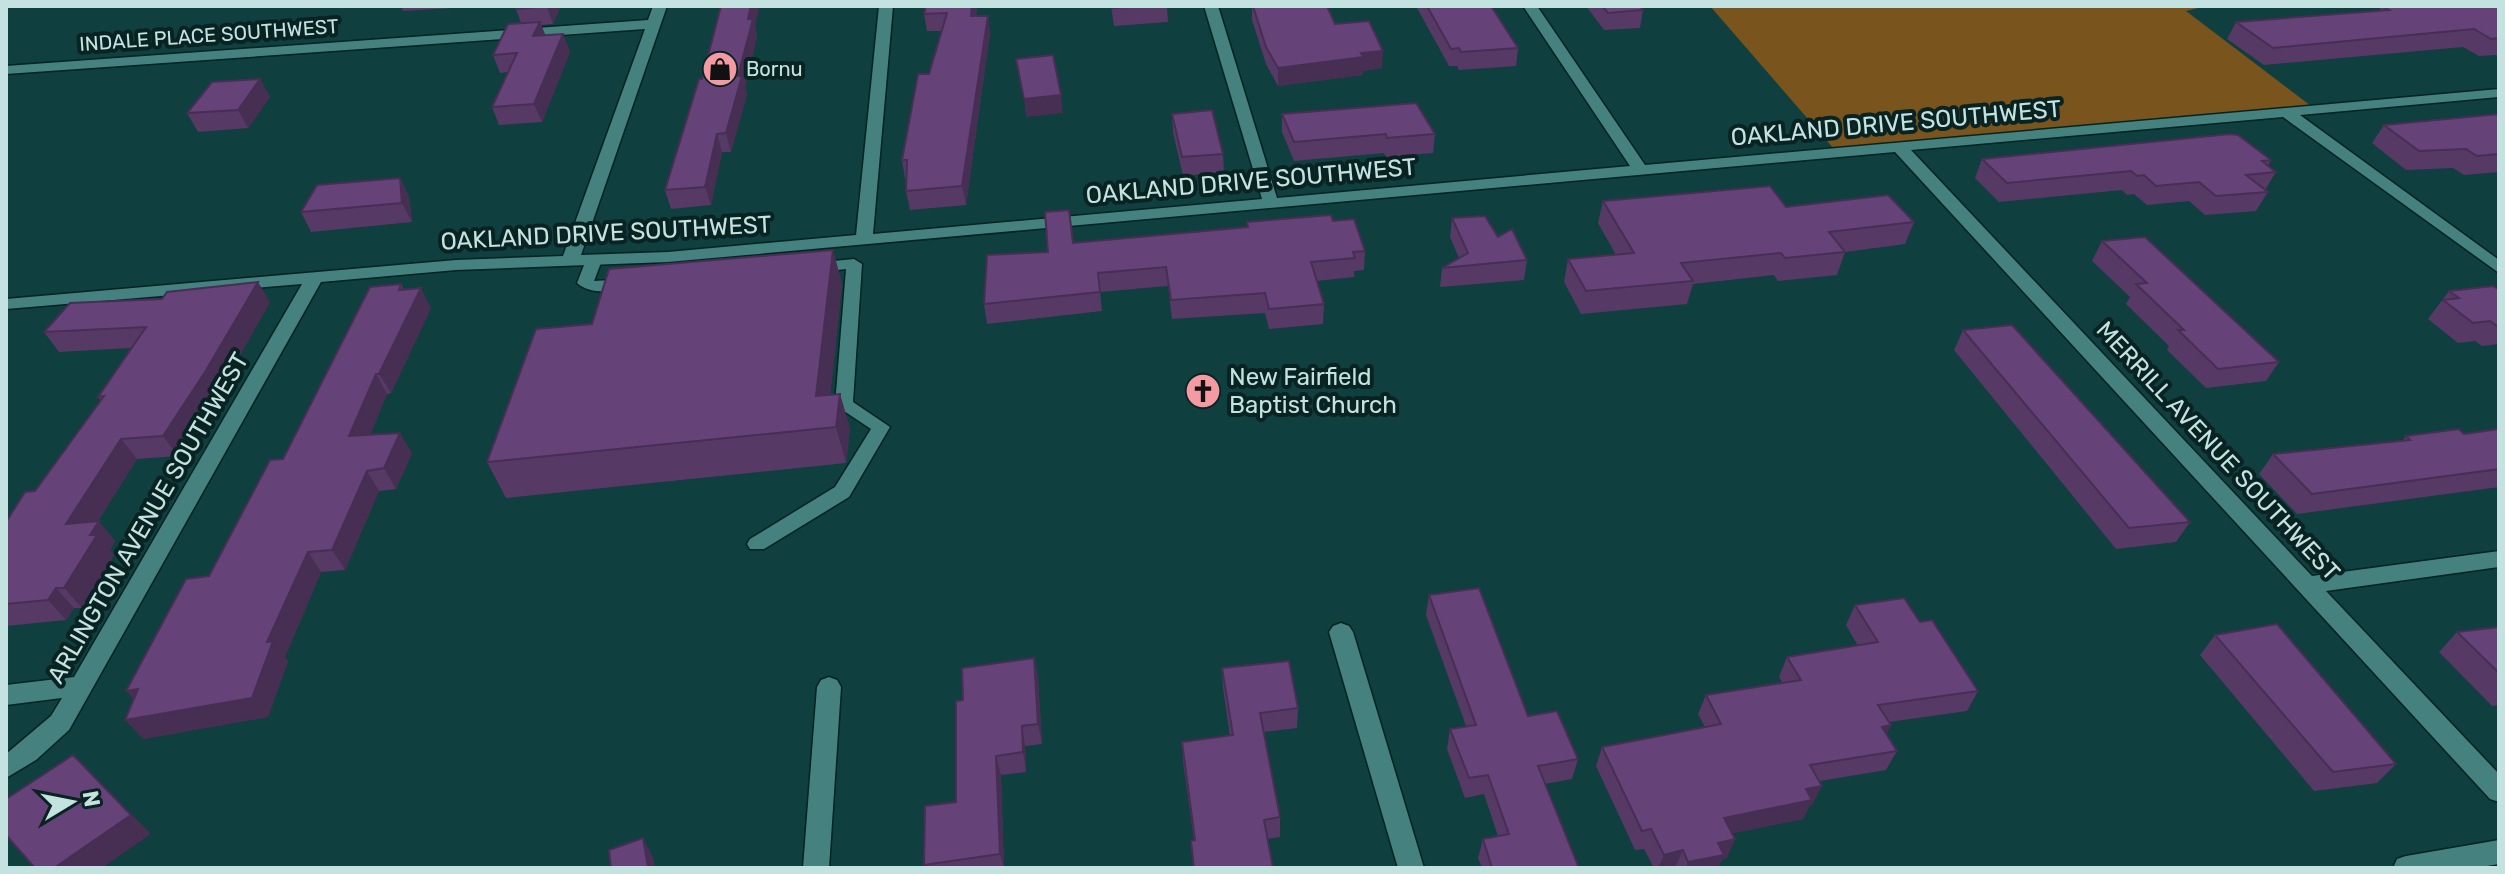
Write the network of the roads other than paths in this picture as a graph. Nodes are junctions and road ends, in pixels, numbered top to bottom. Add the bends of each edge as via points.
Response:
1 (660, 6) edge
2 (886, 6) edge
3 (1211, 6) edge
4 (1530, 6) edge
5 (653, 24) junction
6 (6, 70) edge
7 (2499, 93) edge
8 (2286, 112) junction
9 (1899, 147) junction
10 (1641, 170) junction
11 (1271, 203) junction
12 (860, 240) junction
13 (594, 260) junction
14 (570, 261) junction
15 (854, 264) junction
16 (2499, 268) edge
17 (796, 269) edge
18 (315, 277) junction
19 (652, 282) edge
20 (6, 304) edge
21 (757, 544) dead end
22 (2499, 559) edge
23 (2307, 585) junction
24 (1341, 632) dead end
25 (82, 686) junction
26 (829, 687) dead end
27 (6, 695) edge
28 (6, 767) edge
29 (2499, 791) edge
30 (2499, 852) edge
31 (816, 868) edge
32 (1411, 868) edge
33 (2406, 868) edge

1 - 5 street
2 - 12 street
3 - 11 street
4 - 10 street
5 - 6 street, INDALE PLACE SOUTHWEST
5 - 14 street
7 - 8 street, OAKLAND DRIVE SOUTHWEST
8 - 9 street, OAKLAND DRIVE SOUTHWEST
8 - 16 street
9 - 10 street, OAKLAND DRIVE SOUTHWEST
9 - 23 street, MERRILL AVENUE SOUTHWEST
10 - 11 street, OAKLAND DRIVE SOUTHWEST
11 - 12 street, OAKLAND DRIVE SOUTHWEST
12 - 13 street, OAKLAND DRIVE SOUTHWEST via 743,256
12 - 15 lane
13 - 14 street, OAKLAND DRIVE SOUTHWEST
13 - 19 lane via 585,283 594,287
14 - 18 street, OAKLAND DRIVE SOUTHWEST
15 - 17 lane
15 - 21 lane via 844,405 881,427 842,492
18 - 20 street, OAKLAND DRIVE SOUTHWEST
18 - 25 street, ARLINGTON AVENUE SOUTHWEST
22 - 23 street
23 - 29 street, MERRILL AVENUE SOUTHWEST
24 - 32 street
25 - 27 street
25 - 28 street, ARLINGTON AVENUE SOUTHWEST via 60,723
26 - 31 street
30 - 33 street

